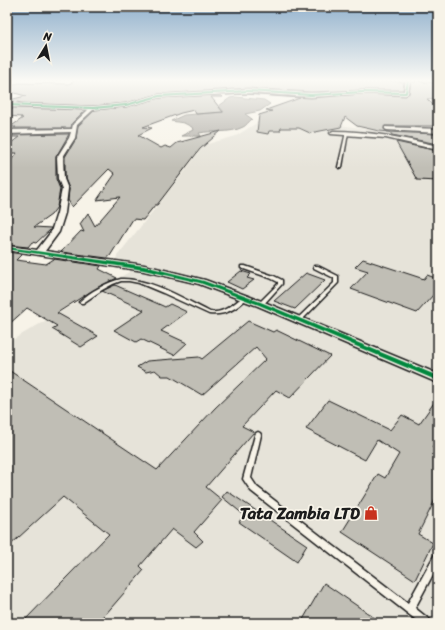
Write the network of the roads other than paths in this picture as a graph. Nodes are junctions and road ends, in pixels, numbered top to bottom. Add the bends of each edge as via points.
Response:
1 (91, 109) edge
2 (387, 128) dead end
3 (74, 130) junction
4 (438, 131) edge
5 (7, 132) edge
6 (333, 133) dead end
7 (347, 133) junction
8 (438, 148) edge
9 (340, 167) dead end
10 (7, 248) edge
11 (39, 253) junction
12 (244, 267) dead end
13 (316, 267) dead end
14 (245, 298) junction
15 (81, 302) dead end
16 (261, 304) junction
17 (298, 321) junction
18 (437, 377) edge
19 (258, 435) dead end
20 (438, 557) edge
21 (409, 609) junction
22 (427, 623) edge

1 - 3 street via 78,121
2 - 4 street
3 - 5 street
3 - 11 street via 60,157 61,179 65,189 61,213 55,232
6 - 7 street
7 - 8 street via 397,138
7 - 9 lane
10 - 11 street
11 - 14 street via 173,274
12 - 16 lane via 280,281
13 - 17 lane via 336,276 336,283
14 - 15 lane via 223,314 215,314 140,282 127,279 115,282
14 - 16 street
16 - 17 street
17 - 18 street
19 - 21 lane via 247,479 254,489
20 - 21 lane
21 - 22 lane

